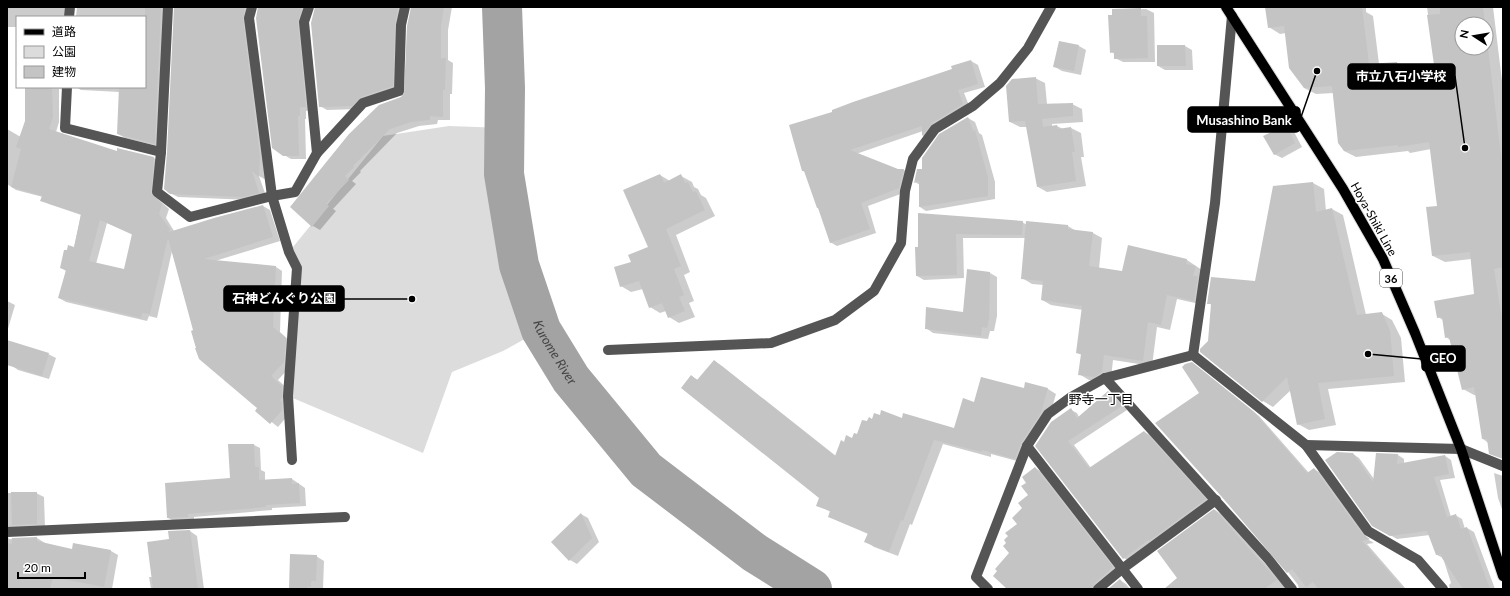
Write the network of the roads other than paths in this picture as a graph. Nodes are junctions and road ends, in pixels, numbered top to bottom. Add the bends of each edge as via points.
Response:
1 (168, 7) edge
2 (252, 7) edge
3 (309, 7) edge
4 (405, 7) edge
5 (1051, 7) edge
6 (1226, 7) edge
7 (1232, 16) junction
8 (67, 88) edge
9 (161, 152) junction
10 (318, 153) junction
11 (272, 196) junction
12 (608, 350) dead end
13 (1193, 354) junction
14 (1105, 378) junction
15 (1306, 445) junction
16 (1027, 446) junction
17 (1461, 448) junction
18 (292, 460) dead end
19 (1503, 466) edge
20 (1216, 500) junction
21 (345, 517) dead end
22 (7, 532) edge
23 (1122, 569) junction
24 (1503, 576) edge
25 (988, 589) edge
26 (1098, 589) edge
27 (1138, 589) edge
28 (1292, 589) edge
29 (1443, 589) edge

1 - 9 street
2 - 11 street via 249,18
3 - 10 street via 304,22
4 - 10 street via 401,25 399,91 363,103
5 - 12 street via 1028,48 1000,83 973,106 935,129 913,159 905,191 900,243 874,291 835,320 771,343
6 - 7 main road, Hoya-Shiki Line / 36
7 - 13 street via 1215,203
7 - 17 main road, Hoya-Shiki Line / 36 via 1343,189 1383,259
8 - 9 street via 65,128
9 - 11 street via 157,192 190,217
10 - 11 street via 295,192
11 - 18 street via 289,252 297,268 288,396
13 - 14 street
13 - 15 street
14 - 16 street via 1071,397 1048,414
14 - 20 street
15 - 17 street
15 - 29 street via 1368,531 1418,560
16 - 23 street
16 - 25 street via 976,577
17 - 19 street
17 - 24 main road, Hoya-Shiki Line / 36
20 - 23 street
20 - 28 street
21 - 22 street
23 - 26 street
23 - 27 street

